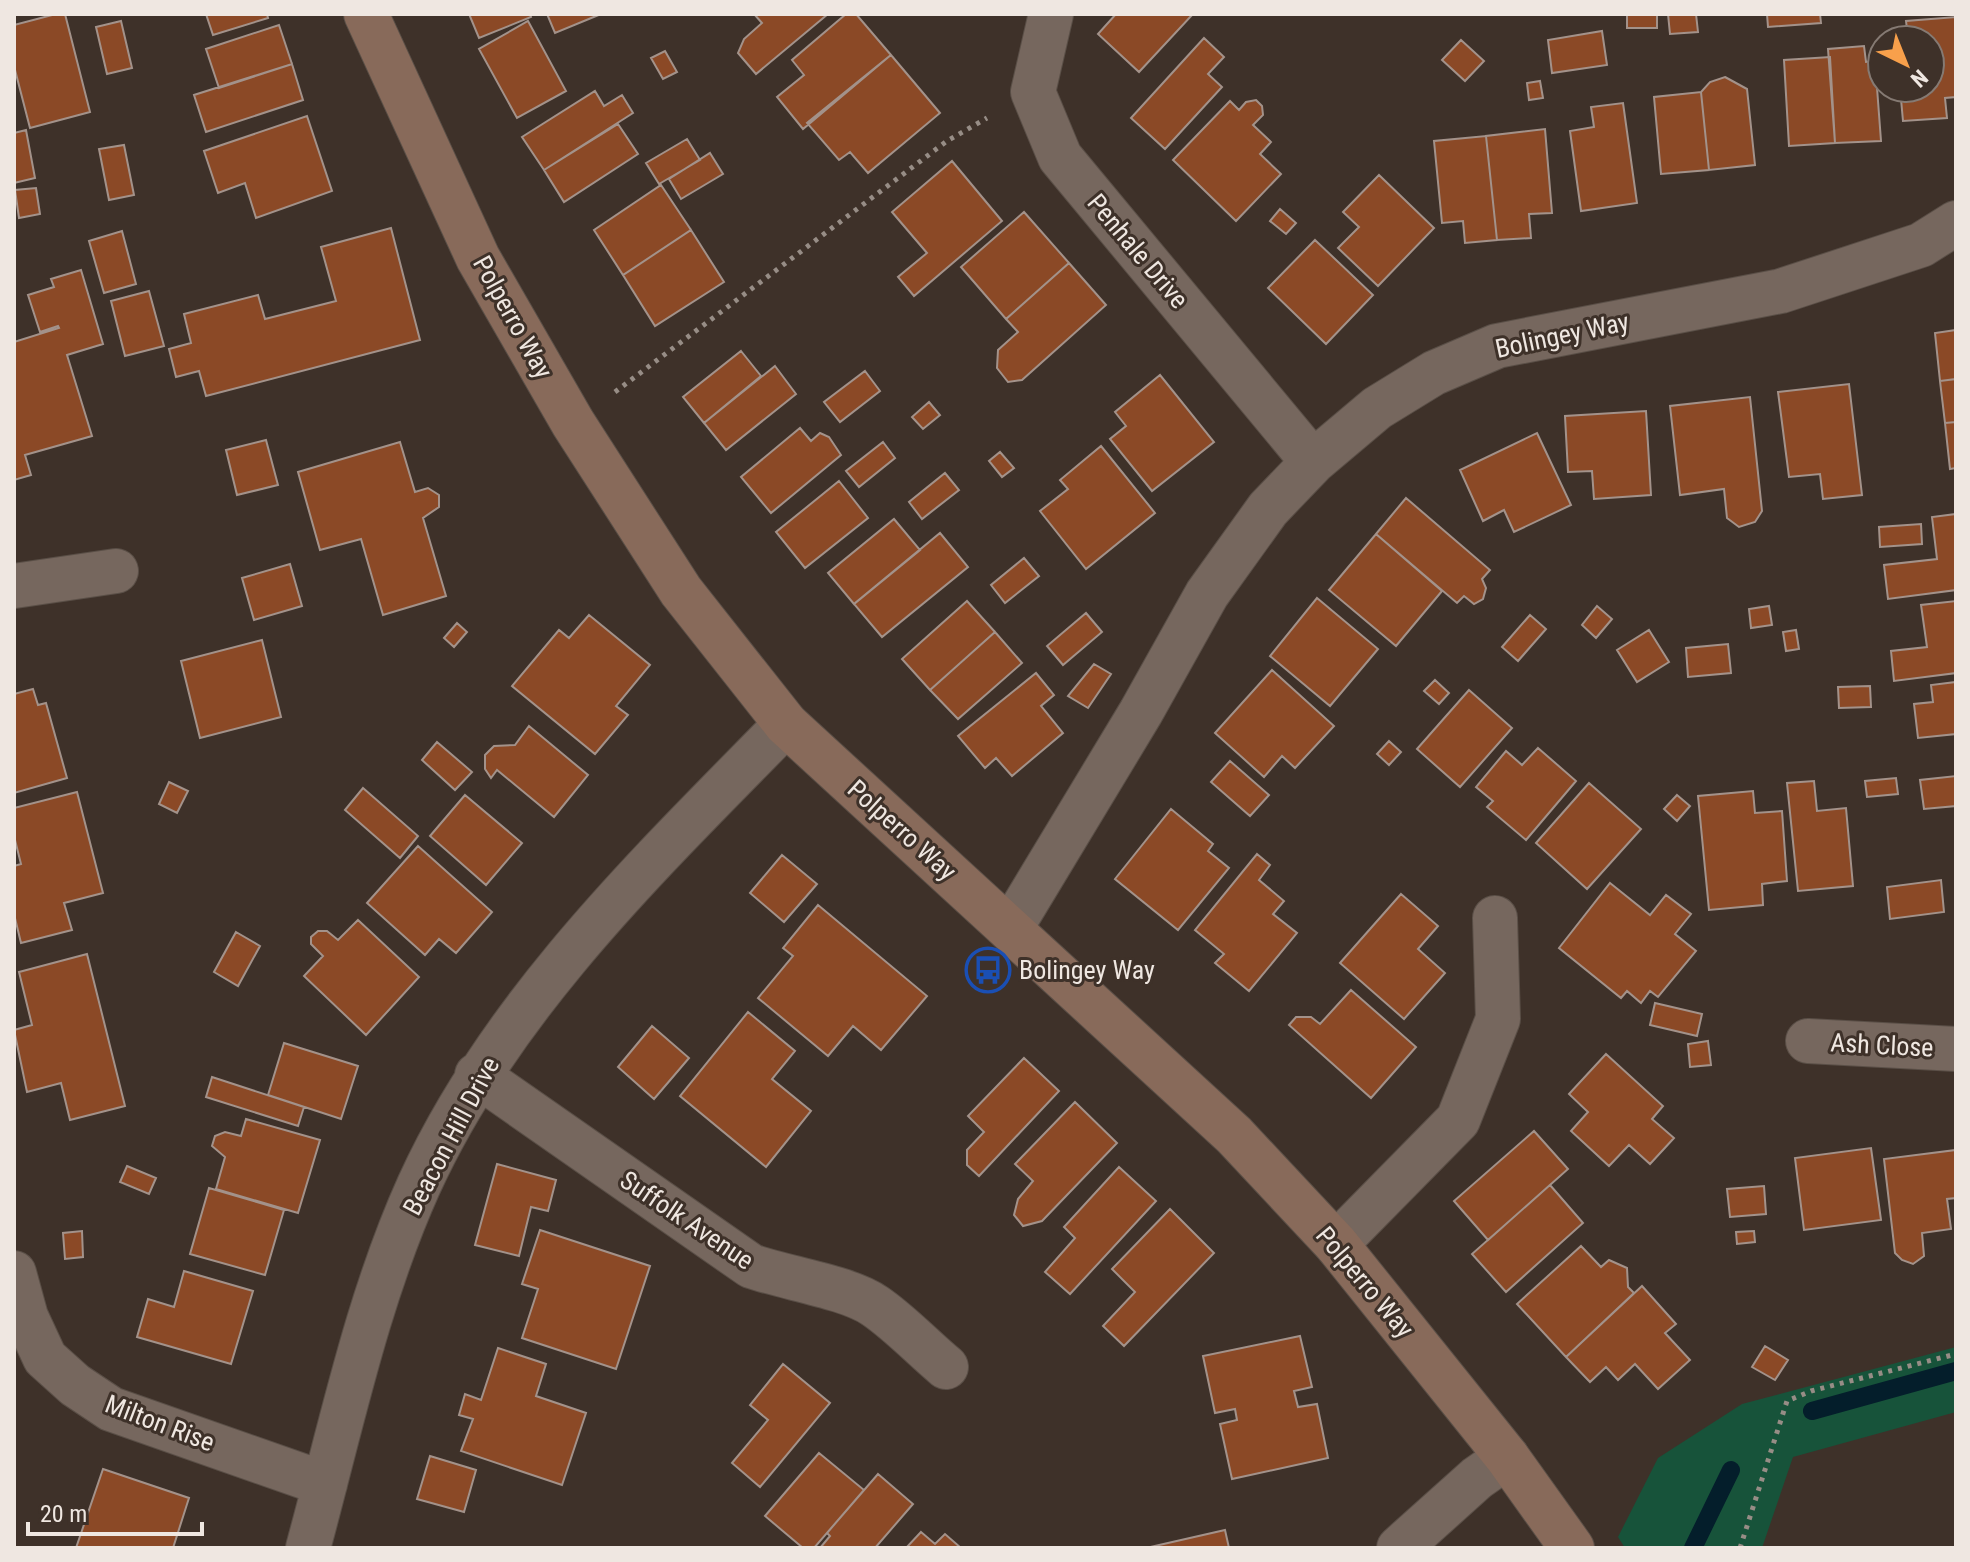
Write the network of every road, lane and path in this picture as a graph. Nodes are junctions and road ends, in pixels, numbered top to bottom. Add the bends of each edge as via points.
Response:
1 (366, 14) edge
2 (1051, 14) edge
3 (1033, 92) junction
4 (1956, 223) edge
5 (573, 423) junction
6 (1313, 462) junction
7 (116, 571) dead end
8 (14, 586) edge
9 (786, 724) junction
10 (1495, 918) dead end
11 (1010, 929) junction
12 (1808, 1041) dead end
13 (1956, 1049) edge
14 (477, 1075) junction
15 (1336, 1244) junction
16 (14, 1273) edge
17 (1956, 1354) edge
18 (946, 1367) dead end
19 (1507, 1457) junction
20 (325, 1484) junction
21 (308, 1548) edge
22 (1399, 1548) edge
23 (1572, 1548) edge
24 (1740, 1548) edge

1 - 5 street, Polperro Way via 478,258
2 - 3 street
3 - 5 path via 947,141
3 - 6 street, Penhale Drive via 1060,157
4 - 6 street, Bolingey Way via 1921,245 1781,291 1497,346 1434,373 1377,408
5 - 9 street, Polperro Way via 681,591
6 - 11 street, Bolingey Way via 1268,509 1207,594
7 - 8 street
9 - 11 street, Polperro Way
9 - 14 street, Beacon Hill Drive via 655,859 546,983
10 - 15 street via 1498,1019 1458,1120
11 - 15 street, Polperro Way via 1234,1135
12 - 13 street, Ash Close
14 - 18 street, Suffolk Avenue via 751,1266 873,1304
14 - 20 street, Beacon Hill Drive via 419,1184 377,1294
15 - 19 street, Polperro Way
16 - 20 street, Milton Rise via 45,1358 75,1385 111,1409
17 - 24 path via 1787,1401
19 - 22 street
19 - 23 street, Polperro Way
20 - 21 street, Beacon Hill Drive

